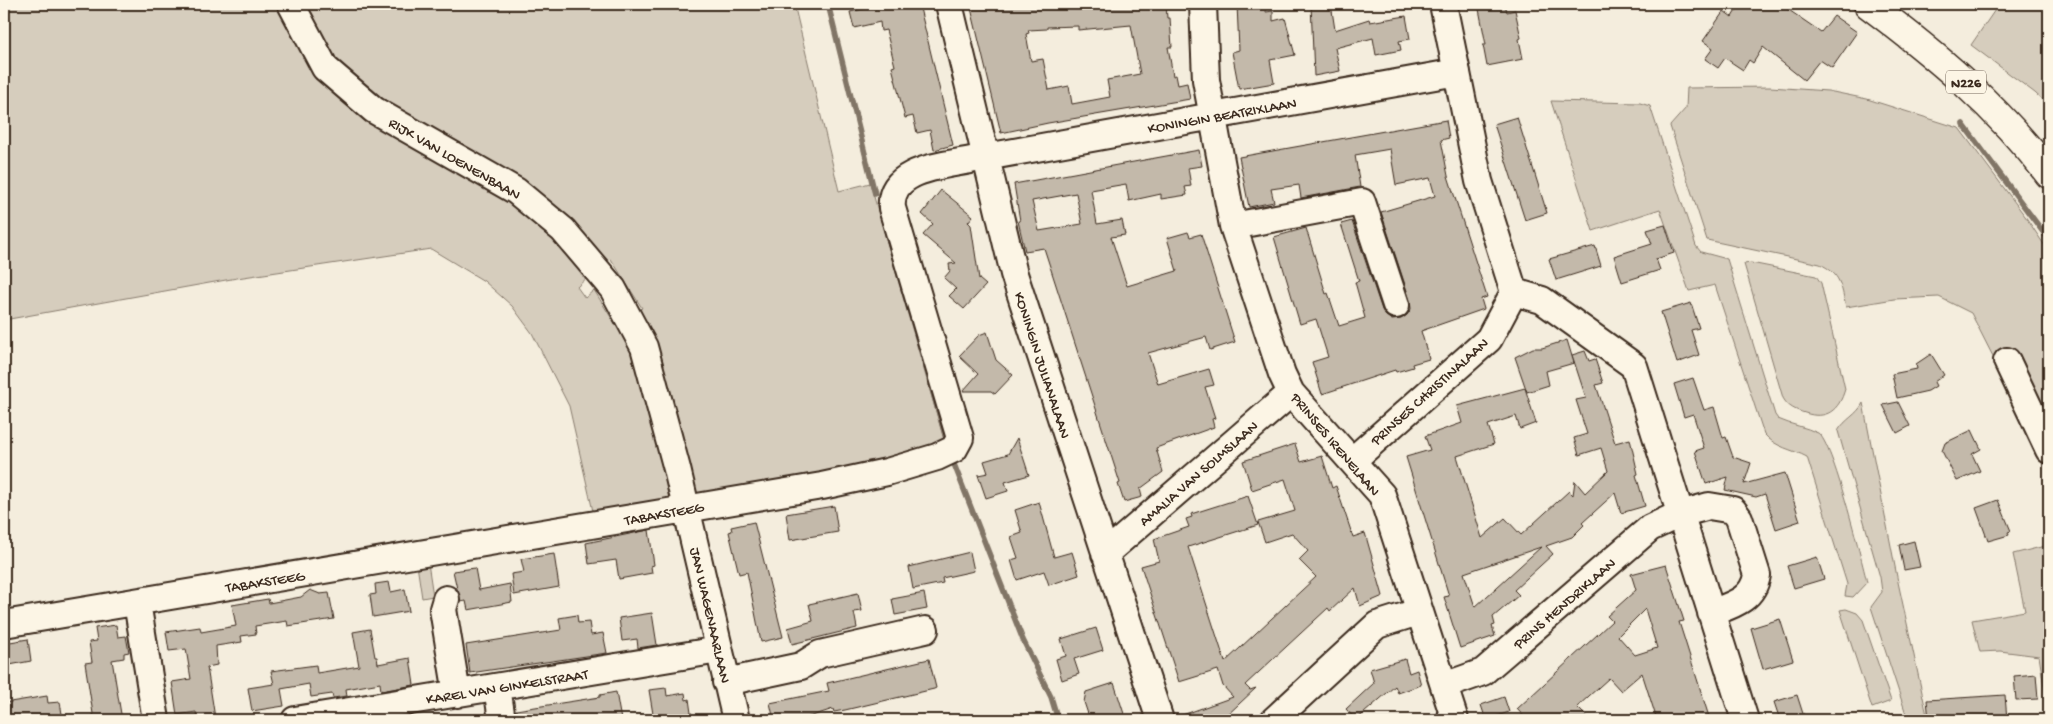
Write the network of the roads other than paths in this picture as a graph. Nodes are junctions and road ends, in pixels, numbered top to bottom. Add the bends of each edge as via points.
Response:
1 (291, 4) edge
2 (949, 4) edge
3 (1203, 4) edge
4 (1443, 4) edge
5 (1868, 4) edge
6 (1457, 72) junction
7 (1212, 117) junction
8 (987, 157) junction
9 (2049, 174) edge
10 (1233, 226) junction
11 (1514, 292) junction
12 (1396, 305) dead end
13 (2007, 361) dead end
14 (1291, 393) junction
15 (2049, 450) edge
16 (1353, 460) junction
17 (687, 510) junction
18 (1680, 514) junction
19 (1105, 554) junction
20 (446, 598) dead end
21 (137, 602) junction
22 (1418, 612) junction
23 (1711, 613) junction
24 (4, 624) edge
25 (925, 630) dead end
26 (719, 650) junction
27 (726, 682) junction
28 (1444, 686) junction
29 (497, 687) junction
30 (457, 694) junction
31 (156, 720) edge
32 (295, 720) edge
33 (502, 720) edge
34 (736, 720) edge
35 (1160, 720) edge
36 (1274, 720) edge
37 (1455, 720) edge
38 (1745, 720) edge

1 - 17 street, RIJK VAN LOENENBAAN via 325,68 374,110 516,191 563,230 613,289 644,347
2 - 8 street, KONINGIN JULIANALAAN
3 - 7 street, PRINSES IRENELAAN via 1206,80
4 - 6 street
5 - 9 main road, N226 via 1970,85 2020,136
6 - 7 street, KONINGIN BEATRIXLAAN
6 - 11 street via 1479,181
7 - 8 street, KONINGIN BEATRIXLAAN
7 - 10 street, PRINSES IRENELAAN
8 - 17 street, TABAKSTEEG via 910,176 898,184 892,201 960,434 957,446 938,457 887,472
8 - 19 street, KONINGIN JULIANALAAN via 1014,274
10 - 12 street via 1362,202
10 - 14 street, PRINSES IRENELAAN
11 - 16 street, PRINSES CHRISTINALAAN via 1489,339
11 - 18 street via 1542,300 1634,366
13 - 15 street
14 - 16 street, PRINSES IRENELAAN
14 - 19 street, AMALIA VAN SOLMSLAAN
16 - 22 street, PRINSES IRENELAAN via 1382,495
17 - 21 street, TABAKSTEEG
17 - 26 street, JAN WAGENAARLAAN
18 - 23 street
18 - 23 street, PRINS HENDRIKLAAN via 1709,506 1733,510 1740,518 1757,575 1756,583 1743,601
18 - 28 street, PRINS HENDRIKLAAN via 1650,528 1483,672
19 - 35 street, KONINGIN JULIANALAAN
20 - 30 street via 443,609
21 - 24 street, TABAKSTEEG
21 - 31 street
22 - 28 street, PRINSES IRENELAAN
22 - 36 street via 1377,625
23 - 38 street
25 - 27 street via 820,654 801,666
26 - 27 street, JAN WAGENAARLAAN
26 - 29 street, KAREL VAN GINKELSTRAAT
27 - 34 street, JAN WAGENAARLAAN
28 - 37 street, PRINSES IRENELAAN
29 - 30 street, KAREL VAN GINKELSTRAAT
29 - 33 street
30 - 32 street, KAREL VAN GINKELSTRAAT

